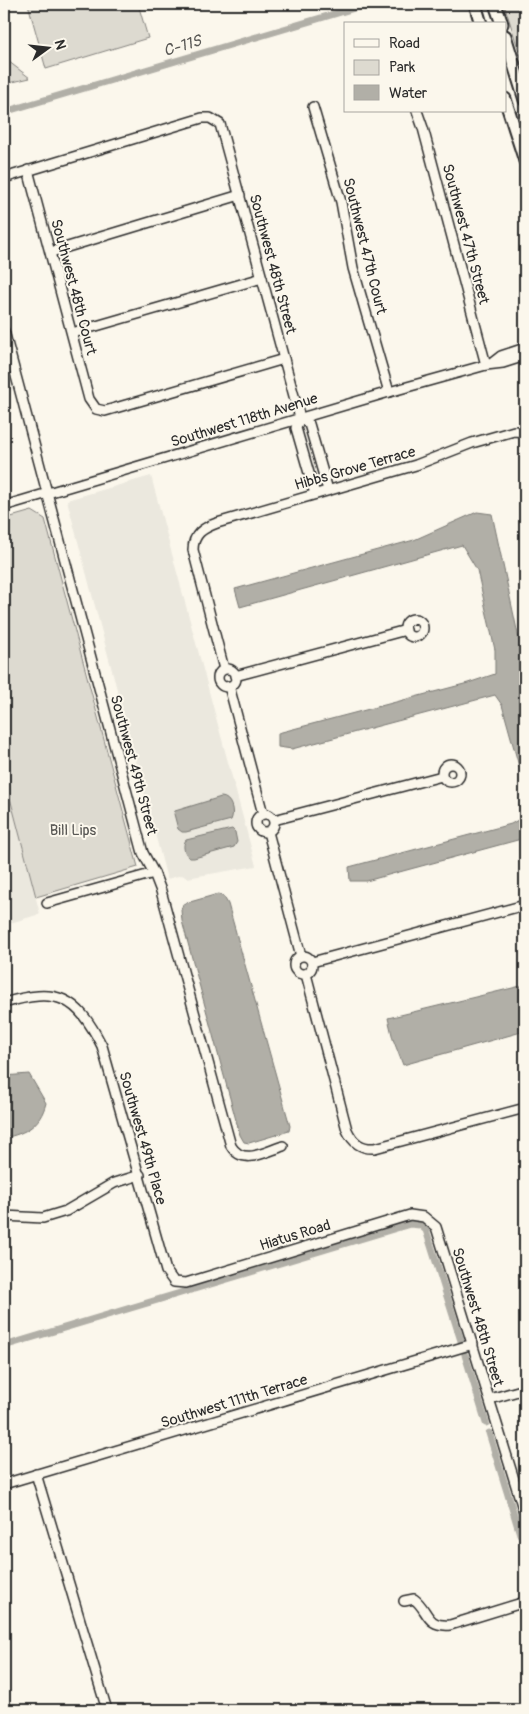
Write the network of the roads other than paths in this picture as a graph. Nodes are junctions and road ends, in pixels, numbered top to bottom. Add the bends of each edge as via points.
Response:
1 (475, 4) edge
2 (495, 4) edge
3 (480, 22) edge
4 (501, 22) edge
5 (506, 39) edge
6 (525, 100) edge
7 (506, 101) edge
8 (313, 107) dead end
9 (417, 112) edge
10 (525, 160) edge
11 (28, 170) junction
12 (4, 178) edge
13 (240, 195) junction
14 (51, 252) junction
15 (262, 278) junction
16 (4, 331) edge
17 (72, 333) junction
18 (525, 348) edge
19 (525, 356) edge
20 (284, 359) junction
21 (489, 364) junction
22 (389, 392) junction
23 (300, 418) junction
24 (525, 432) edge
25 (328, 490) junction
26 (47, 493) junction
27 (315, 494) junction
28 (4, 506) edge
29 (406, 630) dead end
30 (224, 669) junction
31 (235, 676) junction
32 (229, 686) junction
33 (442, 776) dead end
34 (263, 814) junction
35 (274, 820) junction
36 (268, 832) junction
37 (154, 873) junction
38 (46, 903) dead end
39 (525, 906) edge
40 (301, 956) junction
41 (312, 962) junction
42 (306, 974) junction
43 (4, 1003) edge
44 (525, 1108) edge
45 (283, 1146) dead end
46 (140, 1175) junction
47 (4, 1216) edge
48 (424, 1217) joint
49 (174, 1282) joint
50 (473, 1344) junction
51 (525, 1389) edge
52 (490, 1399) junction
53 (36, 1474) junction
54 (4, 1484) edge
55 (525, 1515) edge
56 (404, 1601) dead end
57 (525, 1602) edge
58 (107, 1710) edge

1 - 3 main road
2 - 4 main road
5 - 6 main road
7 - 10 main road
8 - 22 street, Southwest 47th Court via 341,202 353,268
9 - 21 street, Southwest 47th Street
11 - 12 street
11 - 13 street, Southwest 48th Street via 202,118 215,120 222,128
11 - 14 street, Southwest 48th Court
13 - 14 street
13 - 15 street, Southwest 48th Street
14 - 17 street, Southwest 48th Court
15 - 17 street
15 - 20 street, Southwest 48th Street
16 - 26 street, Southwest 49th Street
17 - 20 street, Southwest 48th Court via 89,399 96,409 102,410
18 - 21 street, Southwest 118th Avenue
19 - 21 street, Southwest 118th Avenue
20 - 23 street, Southwest 48th Street
21 - 22 street, Southwest 118th Avenue
22 - 23 street, Southwest 118th Avenue
23 - 25 street, Southwest 48th Street via 309,424
23 - 26 street, Southwest 118th Avenue
23 - 27 street, Southwest 48th Street via 296,428
24 - 25 street, Hibbs Grove Terrace via 514,431 472,443 430,460
25 - 27 street, Hibbs Grove Terrace
26 - 28 street, Southwest 118th Avenue
26 - 37 street, Southwest 49th Street via 143,853
27 - 30 street, Hibbs Grove Terrace via 209,526 200,530 195,538 193,550
29 - 31 street
30 - 31 street
30 - 32 street via 218,675 218,681
31 - 32 street
32 - 34 street
33 - 35 street
34 - 35 street
34 - 36 street via 258,818 257,826
35 - 36 street via 273,829
36 - 40 street
37 - 38 street
37 - 45 street, Southwest 49th Street via 231,1146 235,1153 251,1157
39 - 41 street
40 - 41 street
40 - 42 street via 295,960 294,966 296,972
41 - 42 street via 311,971
42 - 44 street via 348,1130 352,1139 361,1146 375,1148
43 - 46 street, Southwest 49th Place via 43,994 76,1006 91,1024 102,1046
46 - 47 street via 114,1183 66,1211 43,1218
46 - 49 street, Southwest 49th Place via 166,1271
48 - 49 street, Hiatus Road via 410,1215 186,1283
48 - 50 street, Southwest 48th Street via 436,1227
50 - 52 street, Southwest 48th Street
50 - 53 street, Southwest 111th Terrace
51 - 52 street
52 - 55 street, Southwest 48th Street
53 - 54 street, Southwest 111th Terrace
53 - 58 street
56 - 57 street via 414,1599 429,1619 442,1626

